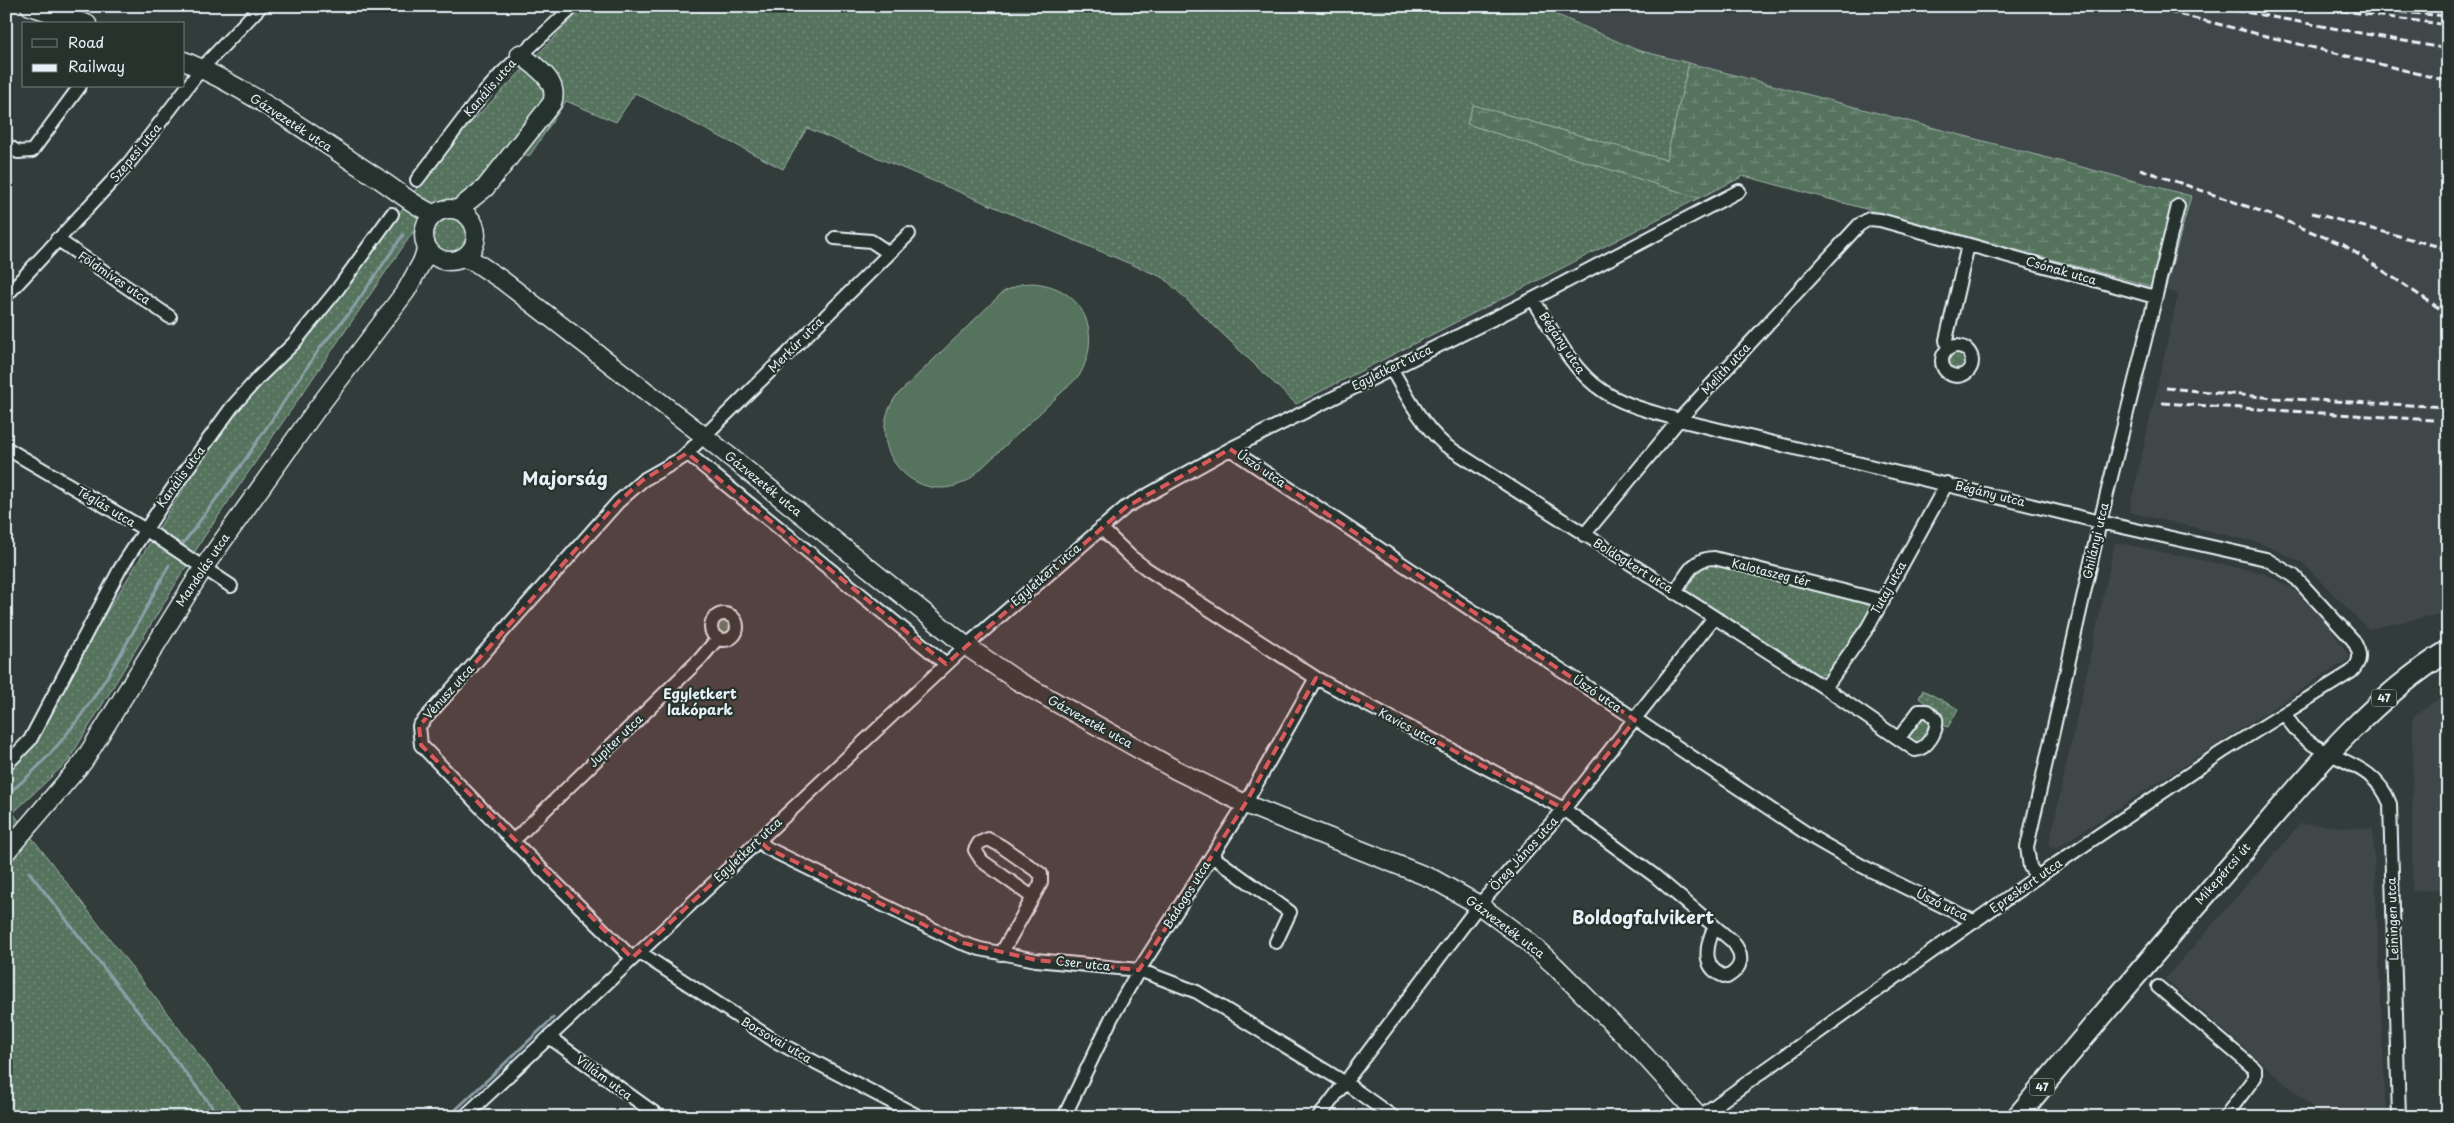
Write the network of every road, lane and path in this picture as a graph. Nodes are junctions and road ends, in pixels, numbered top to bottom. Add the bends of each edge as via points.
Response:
1 (30, 6) edge
2 (261, 6) edge
3 (574, 6) edge
4 (81, 22) edge
5 (520, 54) junction
6 (185, 61) edge
7 (201, 68) junction
8 (79, 88) edge
9 (6, 144) edge
10 (417, 180) dead end
11 (485, 188) junction
12 (396, 190) junction
13 (1739, 191) dead end
14 (2178, 206) dead end
15 (457, 210) junction
16 (392, 214) dead end
17 (434, 214) junction
18 (1880, 220) joint
19 (473, 223) junction
20 (909, 234) dead end
21 (835, 238) dead end
22 (57, 240) junction
23 (425, 240) junction
24 (475, 244) junction
25 (1968, 245) junction
26 (889, 254) junction
27 (455, 260) junction
28 (502, 280) junction
29 (406, 291) junction
30 (6, 296) edge
31 (2155, 297) junction
32 (1532, 299) junction
33 (170, 317) dead end
34 (1948, 349) dead end
35 (1391, 368) junction
36 (1679, 420) junction
37 (704, 436) junction
38 (6, 448) edge
39 (1230, 449) junction
40 (687, 453) junction
41 (1947, 483) junction
42 (2100, 522) junction
43 (1101, 528) junction
44 (144, 530) junction
45 (1584, 535) junction
46 (204, 567) junction
47 (231, 586) dead end
48 (1675, 593) junction
49 (1883, 600) junction
50 (1713, 618) junction
51 (717, 638) dead end
52 (966, 646) junction
53 (2448, 651) edge
54 (946, 664) junction
55 (1316, 678) junction
56 (1824, 688) junction
57 (2286, 715) junction
58 (1635, 720) junction
59 (1899, 738) dead end
60 (2328, 754) junction
61 (6, 765) edge
62 (1245, 804) junction
63 (1564, 809) junction
64 (759, 840) junction
65 (513, 841) junction
66 (6, 852) edge
67 (1212, 856) junction
68 (2037, 877) junction
69 (1028, 894) dead end
70 (1479, 905) junction
71 (1975, 922) junction
72 (1714, 928) dead end
73 (1276, 942) dead end
74 (1001, 954) junction
75 (636, 955) junction
76 (1139, 970) junction
77 (2158, 987) dead end
78 (549, 1037) junction
79 (1344, 1082) junction
80 (464, 1117) edge
81 (660, 1117) edge
82 (920, 1117) edge
83 (1064, 1117) edge
84 (1319, 1117) edge
85 (1393, 1117) edge
86 (1699, 1117) edge
87 (2017, 1117) edge
88 (2225, 1117) edge
89 (2399, 1117) edge

1 - 4 street
2 - 7 street, Szepesi utca
3 - 5 street, Kanális utca
5 - 10 street, Kanális utca via 478,100
5 - 11 street via 551,82 554,97 545,114
6 - 7 street, Gázvezeték utca
7 - 12 street, Gázvezeték utca via 230,83
7 - 22 street, Szepesi utca via 129,163
8 - 9 street via 32,151 18,152
11 - 15 street
11 - 19 street
12 - 17 street, Gázvezeték utca
12 - 23 street, Gázvezeték utca via 418,216
13 - 32 street, Egyletkert utca
14 - 31 street, Ghilányi utca
15 - 17 street via 441,210
15 - 19 street
16 - 44 street, Kanális utca via 294,343 232,407
17 - 23 street via 427,222
18 - 25 street, Csónak utca
18 - 36 street, Melith utca via 1869,219 1859,225
19 - 24 street
20 - 26 street, Merkúr utca
21 - 26 street via 871,241
22 - 30 street, Szepesi utca
22 - 33 street, Földmíves utca
23 - 27 street via 435,257
23 - 29 street, Mandolás utca via 422,262
24 - 27 street
24 - 28 street, Gázvezeték utca
25 - 31 street, Csónak utca
25 - 34 street via 1946,340
26 - 37 street, Merkúr utca
27 - 28 street, Gázvezeték utca via 475,262
27 - 29 street, Mandolás utca via 437,266
28 - 37 street, Gázvezeték utca
29 - 46 street, Mandolás utca
31 - 42 street, Ghilányi utca
32 - 35 street, Egyletkert utca
32 - 36 street, Bégány utca via 1587,379 1620,400
35 - 39 street, Egyletkert utca
35 - 45 street, Boldogkert utca via 1421,420 1438,439
36 - 41 street, Bégány utca
36 - 45 street, Melith utca
37 - 40 street, Vénusz utca
37 - 52 street, Gázvezeték utca
38 - 44 street, Téglás utca
39 - 43 street, Egyletkert utca via 1141,496
39 - 58 street, Úszó utca
40 - 54 street
40 - 65 street, Vénusz utca via 642,480 618,502 419,726 421,745
41 - 42 street, Bégány utca
41 - 49 street, Tutaj utca
42 - 57 street, Bégány utca via 2266,560 2294,576 2353,640 2360,651 2360,659 2352,672
42 - 68 street, Ghilányi utca via 2027,847 2030,866
43 - 52 street, Egyletkert utca
43 - 55 street, Kavics utca via 1146,569
44 - 46 street, Téglás utca
44 - 61 street, Kanális utca via 94,616 30,740
45 - 48 street, Boldogkert utca
46 - 47 street, Téglás utca
46 - 66 street, Mandolás utca via 83,762
48 - 49 street, Kalotaszeg tér via 1692,566 1702,559 1714,558
48 - 50 street, Boldogkert utca
49 - 56 street, Tutaj utca via 1846,660
50 - 56 street, Boldogkert utca
50 - 58 street, Öreg János utca
51 - 65 street, Jupiter utca via 701,658
52 - 54 street, Egyletkert utca
52 - 62 street, Gázvezeték utca via 1018,681 1176,770
53 - 60 main road, Mikepércsi út / 47 via 2391,692
54 - 64 street, Egyletkert utca
55 - 62 street, Bádogos utca
55 - 63 street, Kavics utca
56 - 59 street, Boldogkert utca
57 - 60 street via 2292,727 2309,744
57 - 68 street, Epreskert utca via 2222,752
58 - 63 street, Öreg János utca
58 - 71 street, Úszó utca via 1815,839
60 - 87 main road, Mikepércsi út / 47
60 - 89 street, Leiningen utca via 2372,776 2390,804
62 - 67 street, Bádogos utca
62 - 70 street, Gázvezeték utca via 1433,879
63 - 70 street, Öreg János utca
63 - 72 street, Kavics utca via 1655,876
64 - 74 street, Cser utca via 767,848 959,942
64 - 75 street, Egyletkert utca
65 - 75 street, Vénusz utca
67 - 73 street via 1290,912
67 - 76 street, Bádogos utca
68 - 71 street, Epreskert utca
69 - 74 street via 982,861 975,850 979,843 988,840 1002,846 1041,874 1041,883
70 - 79 street, Öreg János utca
70 - 86 street, Gázvezeték utca via 1554,965 1644,1055
71 - 86 street, Epreskert utca
74 - 76 street, Cser utca
75 - 78 street, Egyletkert utca
75 - 82 street, Borsovai utca via 775,1041
76 - 79 street, Cser utca via 1205,996
76 - 83 street, Bádogos utca via 1112,1017
77 - 88 street via 2255,1069 2255,1077
78 - 80 street, Egyletkert utca
78 - 81 street, Villám utca
79 - 84 street, Öreg János utca
79 - 85 street, Cser utca

